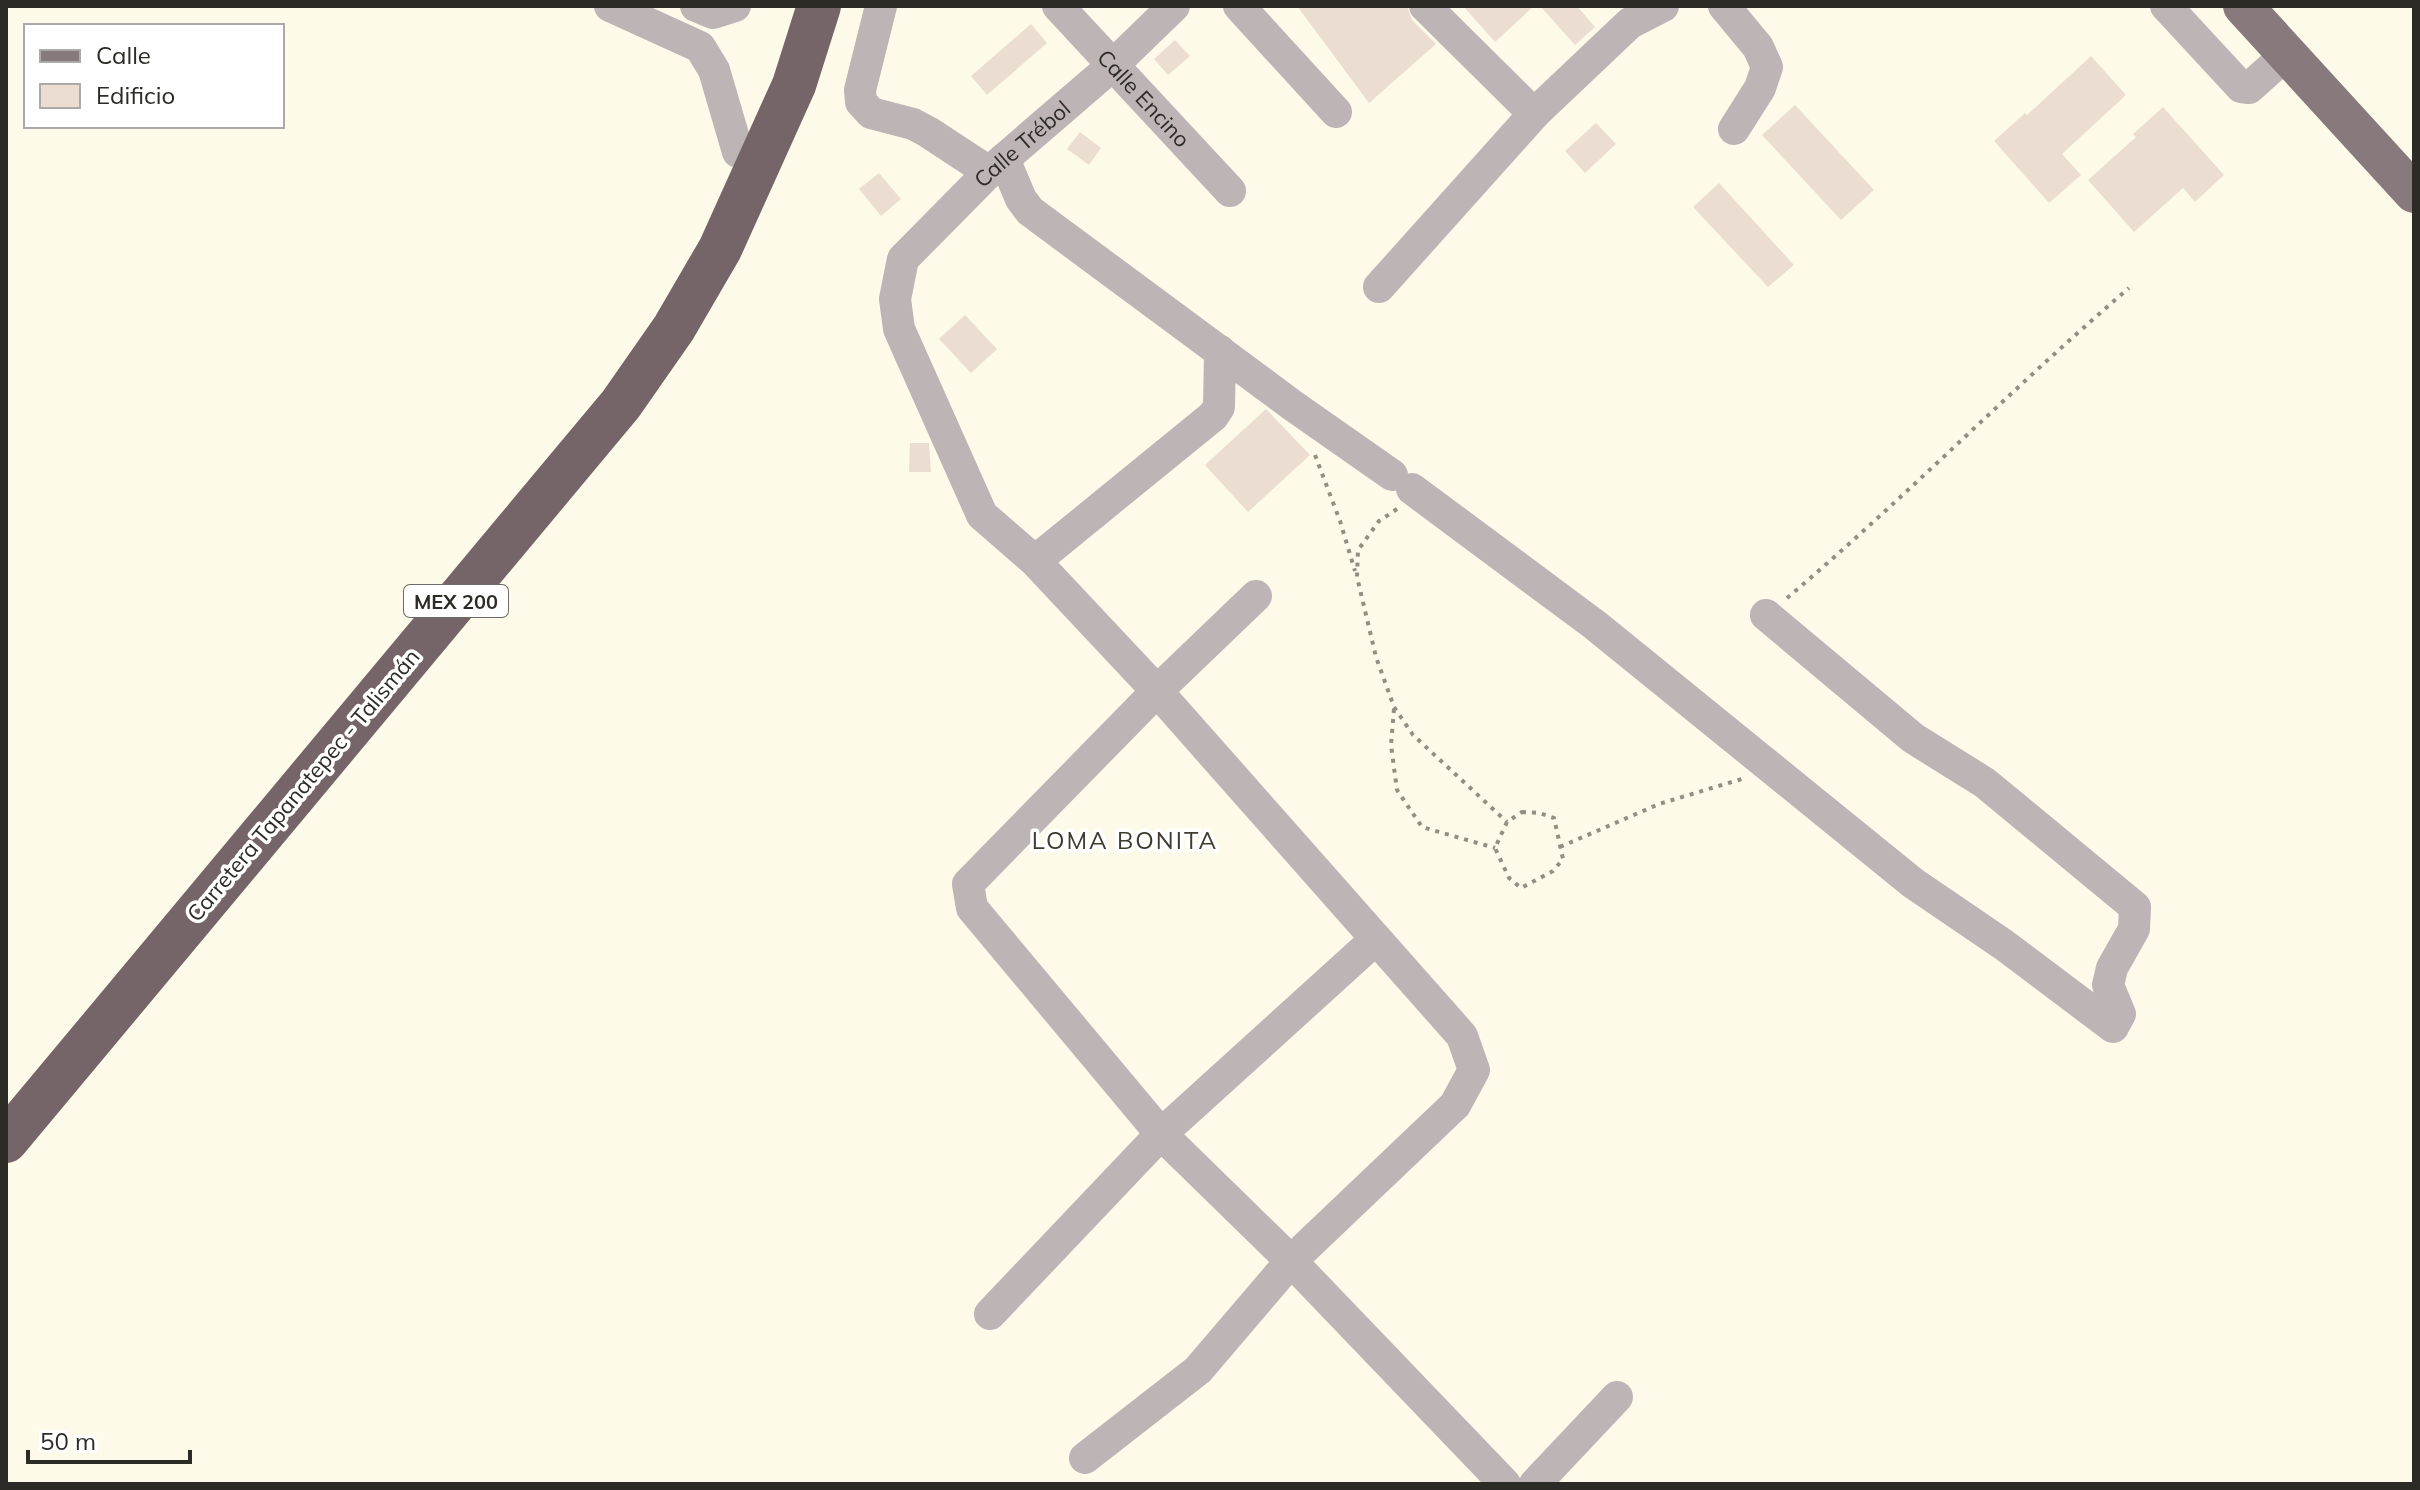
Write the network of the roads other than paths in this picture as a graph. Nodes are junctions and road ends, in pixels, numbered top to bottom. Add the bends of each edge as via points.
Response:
1 (610, 6) edge
2 (787, 6) edge
3 (819, 6) edge
4 (881, 6) edge
5 (1058, 6) edge
6 (1174, 6) edge
7 (1239, 6) edge
8 (1425, 6) edge
9 (1663, 6) edge
10 (1726, 6) edge
11 (2166, 6) edge
12 (2243, 6) edge
13 (714, 8) edge
14 (1623, 14) edge
15 (700, 47) junction
16 (2287, 54) junction
17 (1112, 66) junction
18 (1336, 112) dead end
19 (1534, 114) junction
20 (1734, 129) dead end
21 (738, 152) junction
22 (996, 166) junction
23 (1230, 191) dead end
24 (2414, 193) edge
25 (1379, 287) dead end
26 (1220, 351) junction
27 (1035, 561) junction
28 (1256, 596) dead end
29 (1766, 615) road end
30 (1157, 691) junction
31 (1376, 939) junction
32 (6, 1101) edge
33 (1161, 1134) junction
34 (6, 1141) edge
35 (1291, 1261) junction
36 (990, 1314) dead end
37 (1617, 1397) dead end
38 (1085, 1458) dead end
39 (1505, 1484) edge
40 (1535, 1484) edge

1 - 15 street
2 - 21 highway, Carretera Tapanatepec - Talismán / MEX 200
3 - 34 highway, Carretera Tapanatepec - Talismán / MEX 200 via 794,85 720,249 621,404
4 - 22 street via 861,102 871,113 913,124
5 - 17 street, Calle Encino
6 - 17 street, Calle Trébol
7 - 18 street
8 - 19 street
9 - 14 street
10 - 20 street via 1767,67
11 - 16 street via 2241,87 2249,88
12 - 16 main road
13 - 15 street
14 - 19 street
15 - 21 street via 714,70
16 - 24 main road
17 - 22 street, Calle Trébol
17 - 23 street, Calle Encino
19 - 25 street
21 - 32 highway, Carretera Tapanatepec - Talismán / MEX 200 via 614,368
22 - 26 street via 1030,211
22 - 27 street, Calle Trébol via 903,259 895,299 899,329 982,515
26 - 27 street via 1219,407 1213,416
26 - 29 street via 1595,625 1913,883 2113,1027 2120,1014 2108,985 2134,929 2135,907 1985,783 1913,738
27 - 30 street
28 - 30 street
30 - 31 street
30 - 33 street via 968,884 972,908
31 - 33 street
31 - 35 street via 1462,1036 1474,1070 1455,1105
33 - 35 street
33 - 36 street
35 - 38 street via 1198,1370
35 - 39 street
37 - 40 street

